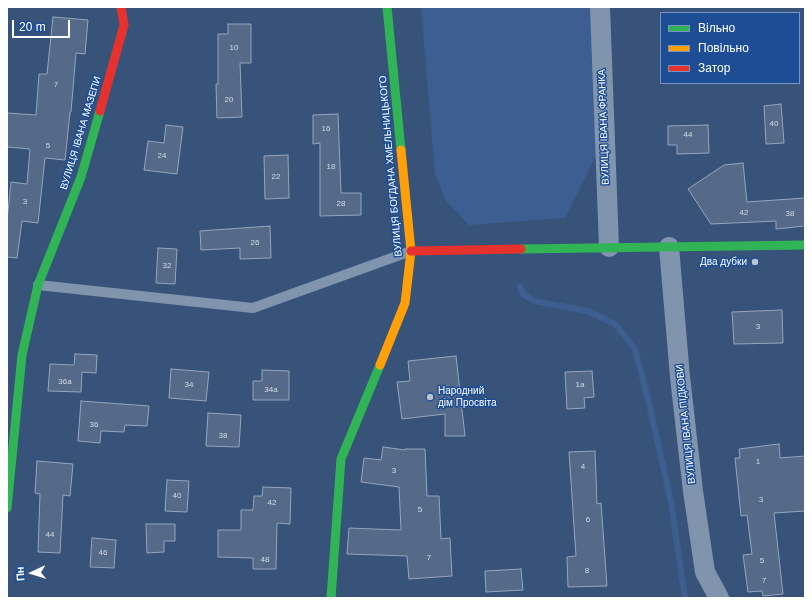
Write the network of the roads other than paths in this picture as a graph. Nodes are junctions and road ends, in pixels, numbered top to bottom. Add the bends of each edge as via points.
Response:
1 (122, 7) edge
2 (387, 7) edge
3 (600, 7) edge
4 (805, 245) edge
5 (609, 247) junction
6 (669, 247) junction
7 (411, 251) junction
8 (38, 285) junction
9 (7, 508) edge
10 (331, 598) edge
11 (719, 598) edge

1 - 8 street, ВУЛИЦЯ ІВАНА МАЗЕПИ via 124,25 81,177
2 - 7 street, ВУЛИЦЯ БОГДАНА ХМЕЛЬНИЦЬКОГО
3 - 5 street, ВУЛИЦЯ ІВАНА ФРАНКА
4 - 6 street
5 - 6 street
5 - 7 street
6 - 11 street, ВУЛИЦЯ ІВАНА ПІДКОВИ via 693,491 705,572
7 - 8 lane via 253,308
7 - 10 street, ВУЛИЦЯ БОГДАНА ХМЕЛЬНИЦЬКОГО via 405,303 341,459
8 - 9 street, ВУЛИЦЯ ІВАНА МАЗЕПИ via 22,355

